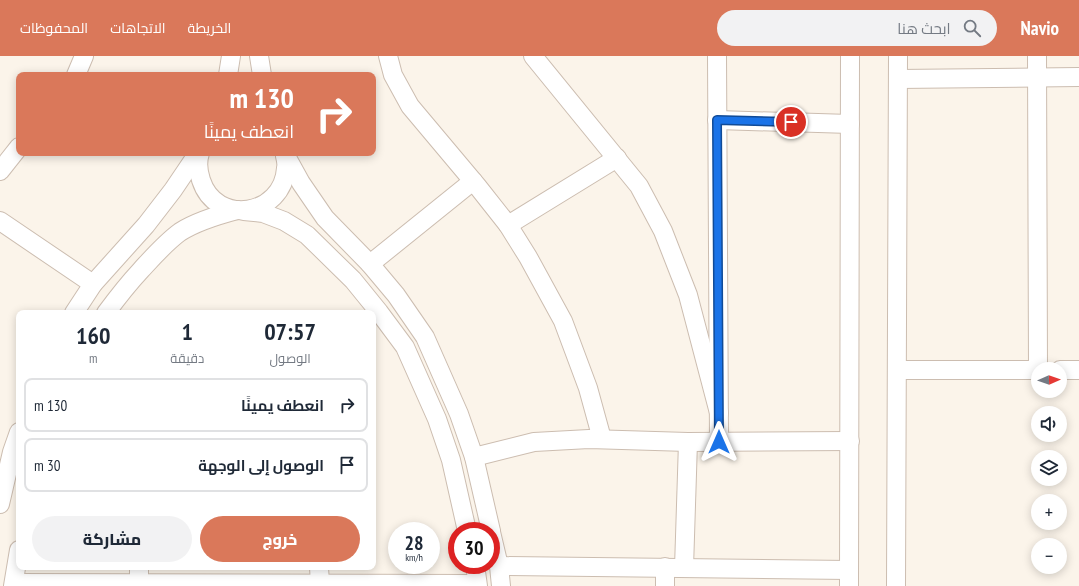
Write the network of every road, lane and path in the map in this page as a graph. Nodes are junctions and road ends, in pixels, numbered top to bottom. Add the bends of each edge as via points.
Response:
1 (231, 56) edge
2 (259, 56) edge
3 (388, 56) edge
4 (533, 56) edge
5 (717, 56) edge
6 (850, 56) edge
7 (898, 56) edge
8 (1036, 56) edge
9 (228, 72) edge
10 (262, 72) edge
11 (1037, 77) junction
12 (1079, 77) edge
13 (898, 79) junction
14 (717, 120) junction
15 (850, 124) junction
16 (16, 151) edge
17 (197, 156) edge
18 (198, 156) edge
19 (285, 156) edge
20 (287, 156) edge
21 (617, 158) junction
22 (0, 171) edge
23 (473, 181) junction
24 (241, 211) junction
25 (0, 221) edge
26 (508, 225) junction
27 (370, 264) junction
28 (93, 284) junction
29 (76, 310) edge
30 (108, 310) edge
31 (1038, 362) edge
32 (897, 370) junction
33 (1031, 370) edge
34 (1067, 370) edge
35 (1079, 370) edge
36 (719, 413) junction
37 (16, 436) edge
38 (602, 439) junction
39 (850, 441) junction
40 (688, 442) junction
41 (719, 442) junction
42 (6, 450) edge
43 (474, 457) junction
44 (0, 504) edge
45 (465, 522) edge
46 (489, 522) edge
47 (500, 566) edge
48 (665, 568) junction
49 (684, 568) junction
50 (16, 570) edge
51 (476, 574) edge
52 (500, 574) edge
53 (139, 575) edge
54 (320, 575) edge
55 (849, 578) edge
56 (14, 585) edge
57 (478, 585) edge
58 (501, 586) edge
59 (665, 586) edge
60 (896, 586) edge

1 - 9 street
2 - 10 street
3 - 23 street via 393,75 410,106
4 - 21 street
5 - 14 street
6 - 15 street
7 - 13 street
8 - 11 street
11 - 12 street
11 - 13 street
11 - 31 street
13 - 32 street
14 - 15 street
14 - 36 street
15 - 39 street
16 - 22 street
17 - 28 street via 146,225
18 - 24 street via 198,173 203,187 212,198 224,206
19 - 24 street via 287,167 279,191 270,201 259,207
20 - 27 street via 325,218
21 - 26 street
21 - 36 street via 639,186 663,231 688,295
23 - 26 street
23 - 27 street
24 - 30 street via 220,214 181,232 158,251
24 - 45 street via 263,213 284,221 307,235 353,280 380,312 405,347 437,419
25 - 28 street
26 - 38 street via 563,321 588,388
27 - 43 street via 425,337 460,414
28 - 29 street
32 - 33 street
32 - 60 street
34 - 35 street
36 - 41 street
37 - 42 street
38 - 40 street
38 - 43 street via 534,442
39 - 41 street
39 - 55 street
40 - 41 street
40 - 49 street
42 - 44 street
43 - 46 street
47 - 48 street
48 - 49 street
48 - 59 street
49 - 55 street
50 - 56 street
51 - 57 street
52 - 58 street
53 - 54 street
53 - 56 street
54 - 57 street

